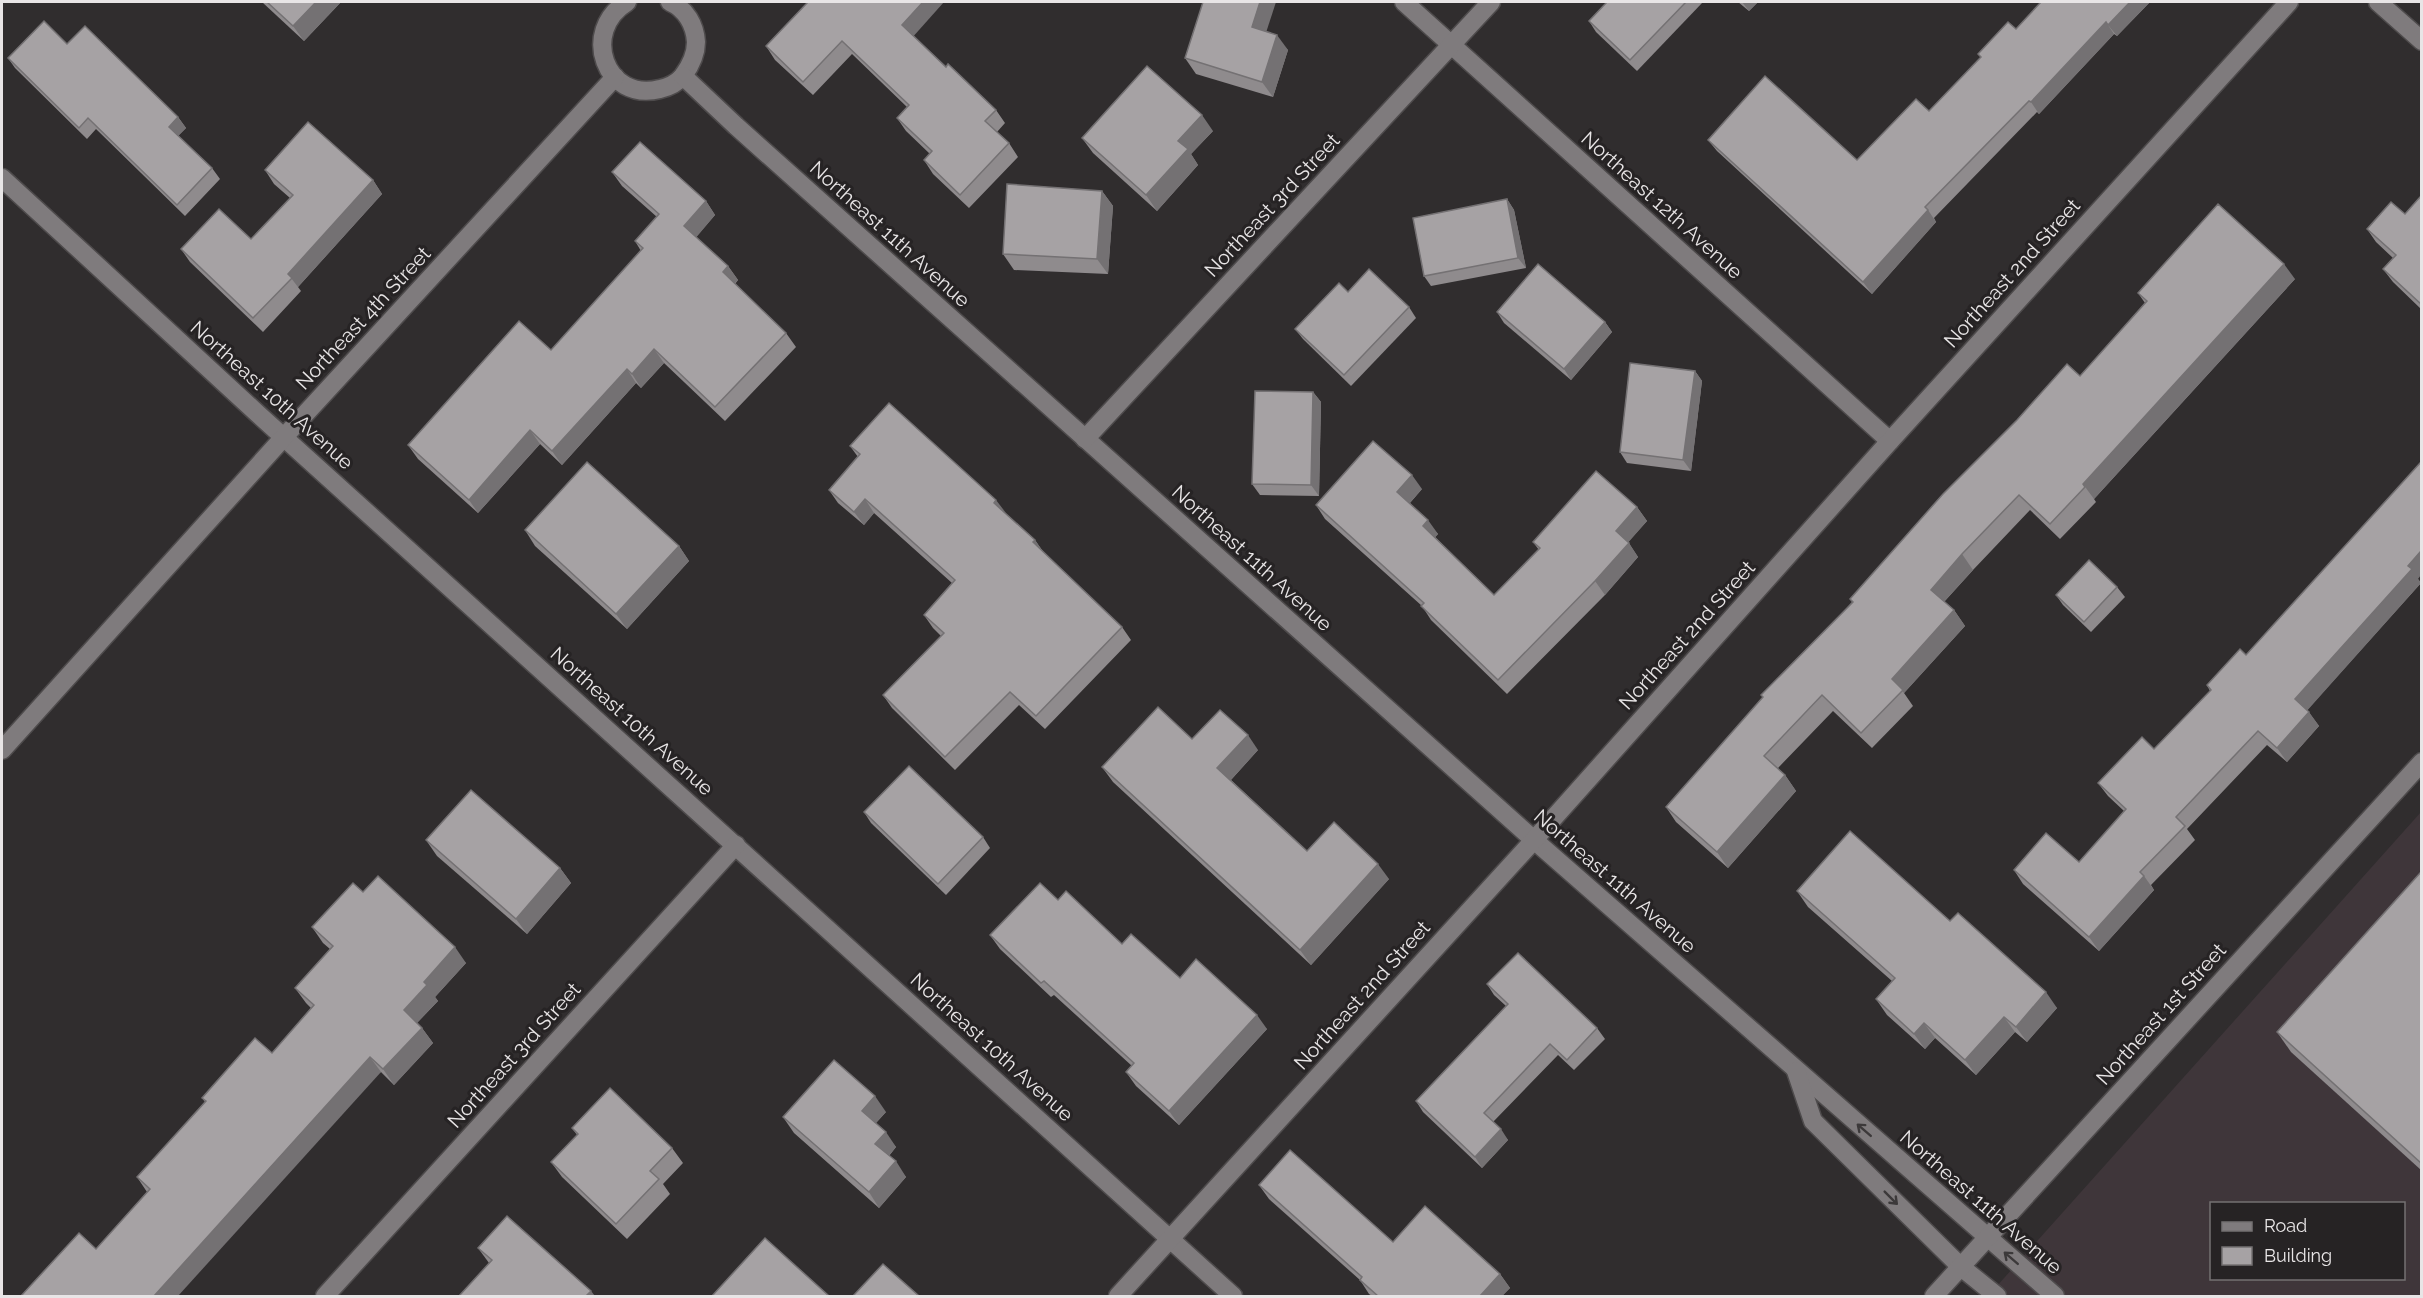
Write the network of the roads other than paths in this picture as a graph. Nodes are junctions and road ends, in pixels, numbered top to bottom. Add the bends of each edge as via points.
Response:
1 (1404, 2) edge
2 (1491, 2) edge
3 (2289, 2) edge
4 (2378, 2) edge
5 (678, 3) edge
6 (613, 5) edge
7 (2421, 41) edge
8 (1452, 45) junction
9 (683, 76) junction
10 (615, 77) junction
11 (2, 178) edge
12 (284, 437) junction
13 (1085, 439) junction
14 (1890, 441) junction
15 (2, 750) edge
16 (2421, 762) edge
17 (1534, 840) junction
18 (736, 845) junction
19 (1795, 1070) junction
20 (1988, 1238) junction
21 (1170, 1239) junction
22 (1961, 1267) junction
23 (325, 1296) edge
24 (1118, 1296) edge
25 (1233, 1296) edge
26 (1934, 1296) edge
27 (1997, 1296) edge
28 (2055, 1296) edge

1 - 8 street, Northeast 12th Avenue
2 - 8 street, Northeast 3rd Street
3 - 14 street, Northeast 2nd Street
4 - 7 street
5 - 9 street via 695,33 696,49
6 - 10 street via 602,33 601,48
8 - 13 street, Northeast 3rd Street
8 - 14 street, Northeast 12th Avenue
9 - 10 street via 667,88 652,91 637,90
9 - 13 street, Northeast 11th Avenue
10 - 12 street, Northeast 4th Street
11 - 12 street, Northeast 10th Avenue
12 - 15 street, Northeast 4th Street
12 - 18 street, Northeast 10th Avenue
13 - 17 street, Northeast 11th Avenue
14 - 17 street, Northeast 2nd Street
16 - 20 street, Northeast 1st Street
17 - 19 street, Northeast 11th Avenue
17 - 21 street, Northeast 2nd Street
18 - 21 street, Northeast 10th Avenue
18 - 23 street, Northeast 3rd Street
20 -> 19 street, Northeast 11th Avenue
19 -> 22 street, Northeast 11th Avenue via 1813,1121
20 - 22 street, Northeast 1st Street
28 -> 20 street, Northeast 11th Avenue
21 - 24 street, Northeast 2nd Street
21 - 25 street, Northeast 10th Avenue
22 - 26 street, Northeast 1st Street
22 - 27 street, Northeast 11th Avenue

